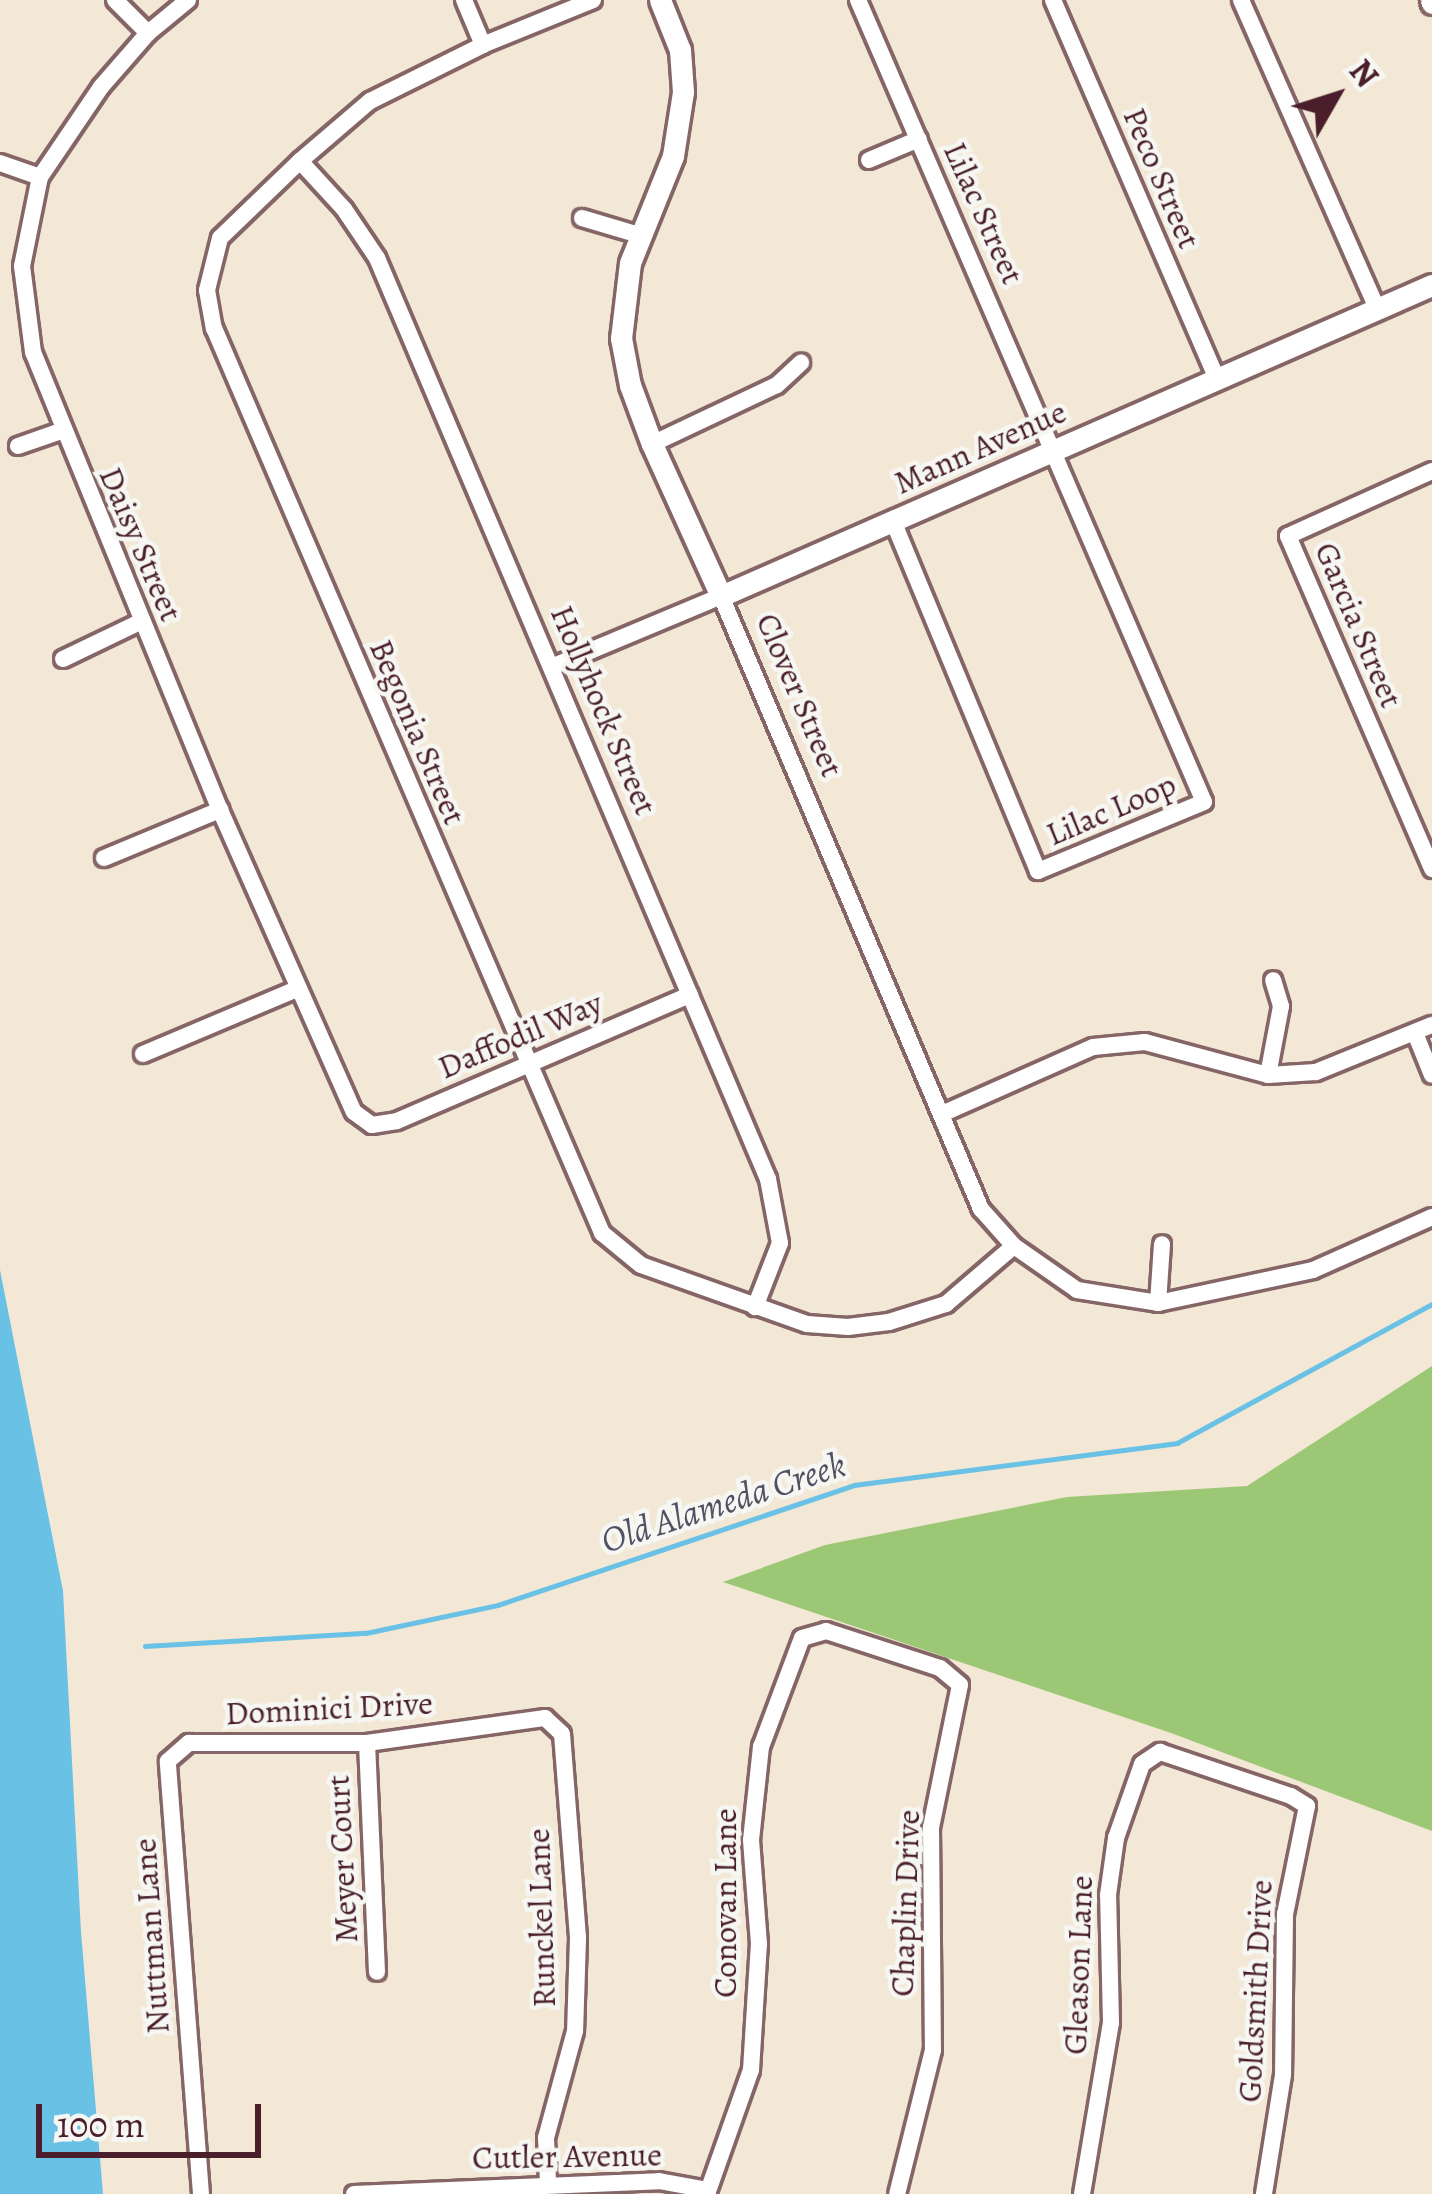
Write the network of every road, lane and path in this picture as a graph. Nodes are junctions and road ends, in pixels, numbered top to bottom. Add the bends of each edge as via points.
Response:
1 (115, 0) edge
2 (188, 0) edge
3 (464, 0) edge
4 (592, 0) edge
5 (660, 0) edge
6 (858, 0) edge
7 (1053, 0) edge
8 (1241, 0) edge
9 (148, 33) junction
10 (483, 45) junction
11 (919, 139) junction
12 (869, 160) dead end
13 (300, 161) junction
14 (0, 163) edge
15 (40, 177) junction
16 (582, 218) dead end
17 (639, 236) junction
18 (1432, 286) edge
19 (1378, 310) junction
20 (801, 363) dead end
21 (1217, 379) junction
22 (61, 431) junction
23 (652, 444) junction
24 (18, 446) dead end
25 (1055, 450) junction
26 (1432, 471) edge
27 (893, 521) junction
28 (721, 596) junction
29 (142, 621) junction
30 (63, 659) dead end
31 (554, 666) junction
32 (220, 810) junction
33 (104, 858) dead end
34 (1432, 869) edge
35 (1273, 980) dead end
36 (299, 988) junction
37 (690, 995) junction
38 (1424, 1029) edge
39 (143, 1054) dead end
40 (527, 1064) junction
41 (1268, 1075) junction
42 (1432, 1075) edge
43 (944, 1113) junction
44 (372, 1125) joint
45 (1432, 1217) edge
46 (1162, 1244) dead end
47 (1014, 1246) junction
48 (1158, 1303) junction
49 (755, 1307) junction
50 (826, 1631) joint
51 (554, 1721) joint
52 (367, 1743) junction
53 (179, 1749) joint
54 (1160, 1752) joint
55 (377, 1972) dead end
56 (548, 2182) junction
57 (707, 2192) edge
58 (201, 2194) edge
59 (354, 2194) edge
60 (897, 2194) edge
61 (1082, 2194) edge
62 (1264, 2194) edge

1 - 9 street
2 - 9 street, Daisy Street
3 - 10 street
4 - 10 street, Begonia Street
5 - 17 street, Clover Street via 680,50 683,92 673,155
6 - 11 street, Lilac Street
7 - 21 street, Peco Street
8 - 19 street
9 - 15 street, Daisy Street
10 - 13 street, Begonia Street via 370,101
11 - 12 street
11 - 25 street, Lilac Street
13 - 31 street, Hollyhock Street via 377,258
13 - 40 street, Begonia Street via 220,238 208,290 214,328
14 - 15 street
15 - 22 street, Daisy Street via 22,266 33,352
16 - 17 street
17 - 23 street, Clover Street via 622,292 622,338
18 - 19 street, Mann Avenue
19 - 21 street, Mann Avenue
20 - 23 street via 778,385
21 - 25 street, Mann Avenue
22 - 24 street
22 - 29 street, Daisy Street
23 - 28 street, Clover Street
25 - 27 street, Mann Avenue
25 - 27 street, Lilac Loop via 1204,802 1038,872
26 - 34 street, Garcia Street via 1288,536
27 - 28 street, Mann Avenue
28 - 31 street, Mann Avenue
28 - 43 street, Clover Street
29 - 30 street
29 - 32 street, Daisy Street
31 - 37 street, Hollyhock Street
32 - 33 street
32 - 36 street, Daisy Street
35 - 41 street via 1281,1006
36 - 39 street
36 - 44 street, Daisy Street via 354,1112
37 - 40 street, Daffodil Way
37 - 49 street, Hollyhock Street via 768,1179 780,1243
38 - 41 street via 1316,1072
38 - 42 street
40 - 44 street, Daffodil Way
40 - 49 street, Begonia Street via 602,1233 641,1265
41 - 43 street via 1145,1042 1093,1047
43 - 47 street, Clover Street via 981,1209
45 - 48 street, Clover Street via 1313,1270
46 - 48 street
47 - 48 street, Clover Street via 1077,1290
47 - 49 street, Begonia Street via 946,1304 889,1322 807,1324
50 - 57 street, Conovan Lane via 802,1637 761,1748 751,1840 759,1944 751,2070
50 - 60 street, Chaplin Drive via 940,1667 960,1685 932,1827 933,2050
51 - 52 street, Dominici Drive
51 - 56 street, Runckel Lane via 562,1734 578,1938 574,2031 546,2138
52 - 53 street, Dominici Drive
52 - 55 street, Meyer Court
53 - 58 street, Nuttman Lane via 168,1761
54 - 61 street, Gleason Lane via 1142,1764 1116,1838 1108,1895 1111,2023
54 - 62 street, Goldsmith Drive via 1307,1806 1286,1914 1283,2075
56 - 57 street, Cutler Avenue via 659,2181
56 - 59 street, Cutler Avenue

